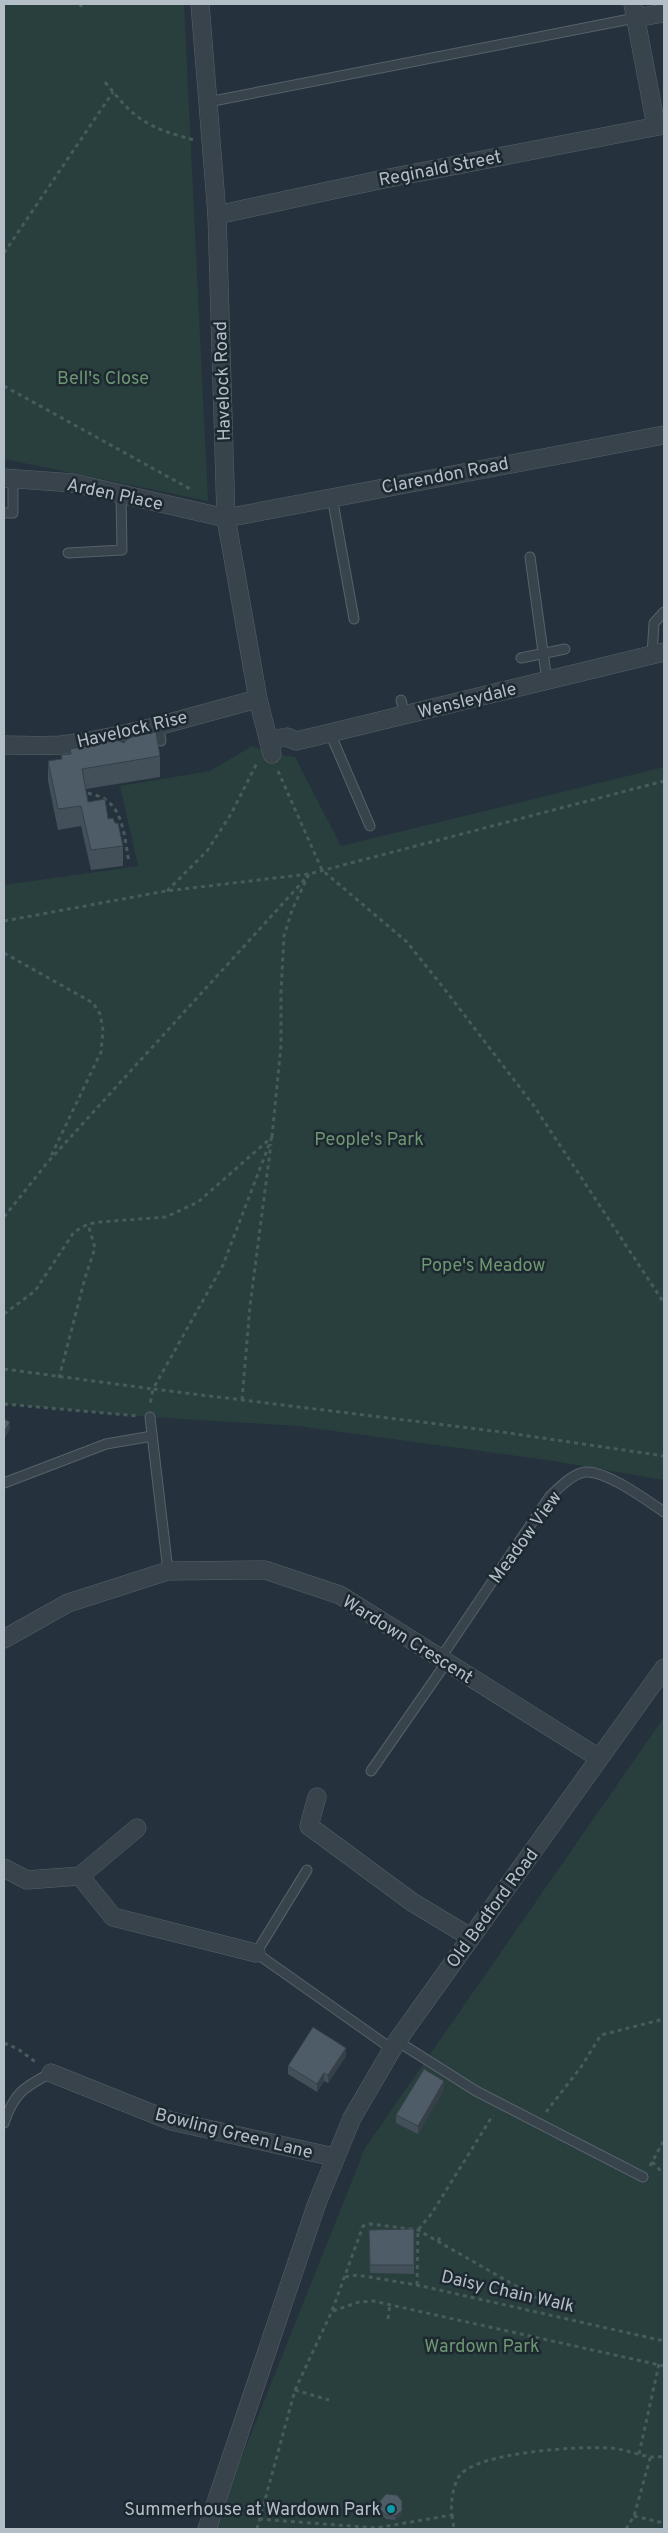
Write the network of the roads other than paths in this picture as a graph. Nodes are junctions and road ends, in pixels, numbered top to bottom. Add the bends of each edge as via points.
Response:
1 (200, 4) edge
2 (634, 11) edge
3 (664, 13) edge
4 (208, 102) junction
5 (660, 125) edge
6 (217, 215) junction
7 (664, 434) edge
8 (8, 479) edge
9 (121, 495) junction
10 (332, 496) junction
11 (4, 513) edge
12 (226, 518) junction
13 (68, 553) dead end
14 (530, 557) dead end
15 (664, 612) edge
16 (354, 620) dead end
17 (565, 649) dead end
18 (543, 654) junction
19 (658, 654) edge
20 (521, 658) dead end
21 (547, 681) junction
22 (258, 699) junction
23 (330, 733) junction
24 (4, 745) edge
25 (270, 747) joint
26 (370, 826) dead end
27 (150, 1417) road end
28 (152, 1436) junction
29 (4, 1483) edge
30 (664, 1512) edge
31 (168, 1571) junction
32 (4, 1638) edge
33 (443, 1661) junction
34 (664, 1668) edge
35 (599, 1758) junction
36 (371, 1771) dead end
37 (317, 1797) dead end
38 (136, 1828) dead end
39 (4, 1868) edge
40 (307, 1870) dead end
41 (80, 1876) junction
42 (470, 1937) junction
43 (256, 1953) junction
44 (395, 2045) junction
45 (51, 2073) joint
46 (4, 2123) edge
47 (334, 2157) junction
48 (643, 2177) road end
49 (207, 2529) edge

1 - 4 street, Havelock Road
2 - 3 street
2 - 4 lane
2 - 5 street
4 - 6 street, Havelock Road
5 - 6 street, Reginald Street
6 - 12 street, Havelock Road
7 - 10 street, Clarendon Road
8 - 9 street, Arden Place via 72,483
8 - 11 lane via 13,513
9 - 12 street, Arden Place
9 - 13 lane via 122,550
10 - 12 street, Clarendon Road
10 - 16 lane
12 - 22 street, Havelock Road
14 - 18 lane
15 - 19 lane via 654,623
17 - 18 lane
18 - 20 lane
18 - 21 lane
19 - 21 street, Wensleydale
21 - 23 street, Wensleydale via 403,708
22 - 24 street, Havelock Rise via 160,733 61,750
22 - 25 street, Havelock Road
23 - 25 street, Wensleydale via 296,741 287,737
23 - 26 lane
27 - 28 lane
28 - 29 lane via 106,1444
28 - 31 lane
30 - 33 lane, Meadow View via 604,1476 586,1472 566,1482 550,1496
31 - 32 street, Wardown Crescent via 68,1603
31 - 33 street, Wardown Crescent via 265,1570 340,1594
33 - 35 street, Wardown Crescent
33 - 36 lane, Meadow View
34 - 35 street, Old Bedford Road
35 - 42 street, Old Bedford Road
37 - 42 street via 309,1826 412,1902
38 - 41 street
39 - 41 street via 27,1880
40 - 43 lane
41 - 43 street via 113,1917
42 - 44 street, Old Bedford Road
43 - 44 lane
44 - 47 street, Old Bedford Road via 366,2092
44 - 48 lane via 500,2104
45 - 46 lane via 25,2087 11,2103
45 - 47 street, Bowling Green Lane via 171,2121
47 - 49 street, Old Bedford Road

